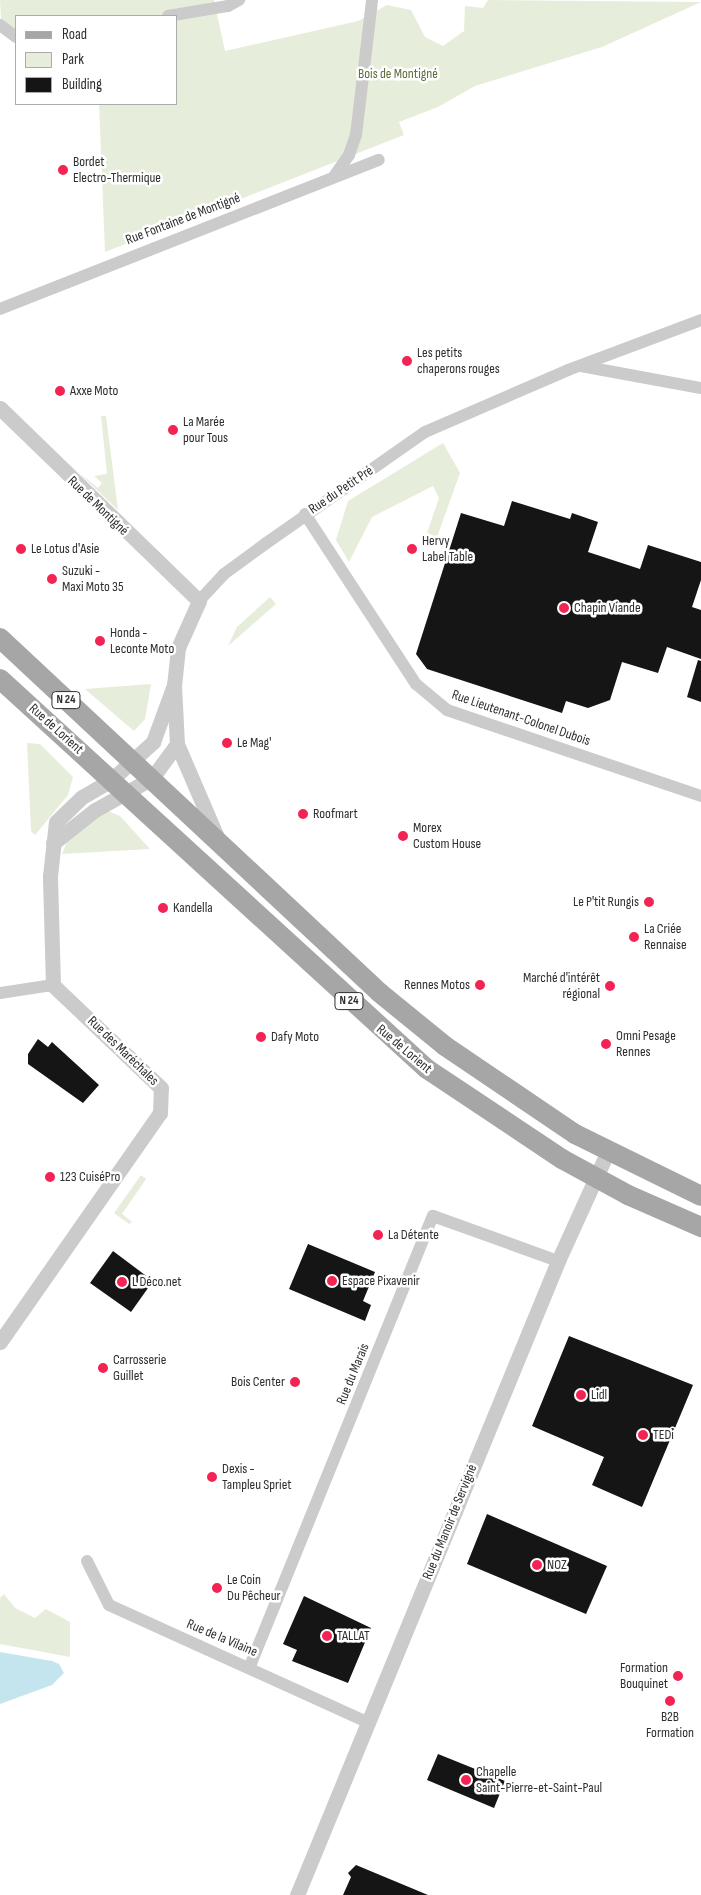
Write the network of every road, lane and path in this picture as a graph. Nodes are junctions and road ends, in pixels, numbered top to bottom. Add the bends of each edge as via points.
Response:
1 (239, 0) edge
2 (372, 0) edge
3 (174, 15) edge
4 (0, 25) edge
5 (15, 36) edge
6 (379, 160) dead end
7 (335, 175) junction
8 (0, 309) edge
9 (701, 320) edge
10 (579, 366) junction
11 (701, 388) edge
12 (0, 408) edge
13 (305, 514) junction
14 (199, 601) junction
15 (0, 638) edge
16 (0, 679) edge
17 (174, 684) junction
18 (177, 744) junction
19 (133, 761) junction
20 (152, 778) junction
21 (118, 787) junction
22 (701, 796) edge
23 (220, 844) junction
24 (53, 985) junction
25 (380, 993) junction
26 (0, 994) edge
27 (362, 1012) junction
28 (608, 1151) junction
29 (596, 1178) junction
30 (701, 1196) edge
31 (701, 1227) edge
32 (558, 1261) junction
33 (0, 1342) edge
34 (87, 1561) dead end
35 (250, 1666) junction
36 (367, 1722) junction
37 (297, 1895) edge

1 - 3 street via 228,6
2 - 7 street via 356,135 350,155
4 - 5 street
6 - 7 street, Rue Fontaine de Montigné
7 - 8 street, Rue Fontaine de Montigné
9 - 10 street, Rue du Petit Pré
10 - 11 street
10 - 13 street, Rue du Petit Pré via 425,432
12 - 14 street, Rue de Montigné
13 - 14 street, Rue du Petit Pré via 224,574
13 - 22 street, Rue Lieutenant-Colonel Dubois via 416,684 446,710
14 - 17 street, Rue du Petit Pré via 178,648
15 - 19 main road, Rue de Lorient / N 24
16 - 21 main road, Rue de Lorient / N 24
17 - 18 street, Rue du Petit Pré
17 - 19 street, Rue du Petit Pré via 160,730
18 - 20 street
18 - 23 street, Rue du Petit Pré
19 - 20 main road, Rue de Lorient / N 24
19 - 21 street
20 - 21 street
20 - 23 main road, Rue de Lorient / N 24
21 - 24 street via 66,811 56,822 50,876
21 - 27 main road, Rue de Lorient / N 24
23 - 25 main road, Rue de Lorient / N 24
24 - 26 street
24 - 33 street, Rue des Maréchales via 132,1057 161,1088 162,1100 160,1113 132,1157
25 - 27 main road
25 - 28 main road, Rue de Lorient / N 24 via 487,1078
27 - 29 main road, Rue de Lorient / N 24 via 399,1047 484,1110
28 - 29 street, Rue du Manoir de Servigné
28 - 30 main road, Rue de Lorient / N 24
29 - 31 main road, Rue de Lorient / N 24
29 - 32 street, Rue du Manoir de Servigné
32 - 35 street, Rue du Marais via 433,1216
32 - 36 street, Rue du Manoir de Servigné
34 - 35 street, Rue de la Vilaine via 108,1605
35 - 36 street, Rue de la Vilaine
36 - 37 street, Rue du Manoir de Servigné

